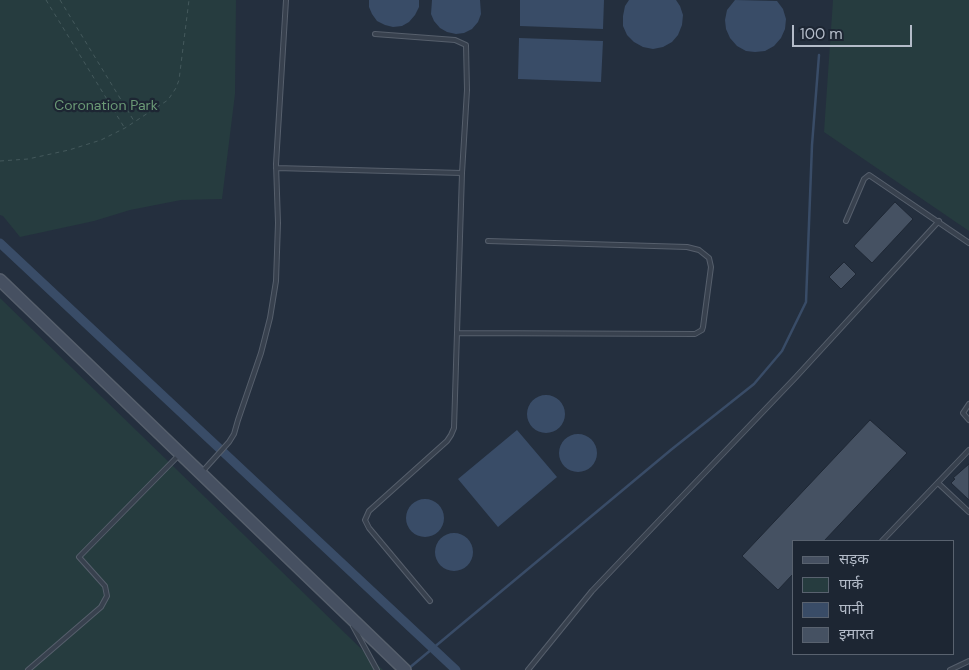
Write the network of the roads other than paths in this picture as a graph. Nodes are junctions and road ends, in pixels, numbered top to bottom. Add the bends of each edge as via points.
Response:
1 (286, 0) edge
2 (375, 34) dead end
3 (276, 168) junction
4 (462, 173) junction
5 (846, 221) dead end
6 (939, 222) junction
7 (488, 241) dead end
8 (969, 243) edge
9 (0, 280) edge
10 (457, 332) junction
11 (969, 404) edge
12 (969, 420) edge
13 (969, 450) edge
14 (180, 454) junction
15 (204, 469) junction
16 (938, 483) junction
17 (969, 512) edge
18 (883, 540) edge
19 (430, 601) dead end
20 (345, 613) junction
21 (969, 661) edge
22 (402, 667) edge
23 (28, 670) edge
24 (377, 670) edge
25 (528, 670) edge
26 (950, 670) edge

1 - 3 lane
2 - 4 lane via 455,40 466,45
3 - 4 lane
3 - 15 lane via 278,223 275,290 270,318 234,434
4 - 10 lane
5 - 6 lane via 864,179 869,175
6 - 8 lane
6 - 25 lane via 598,585
7 - 10 lane via 699,250 709,258 711,267 702,330 695,334
9 - 14 street
10 - 19 lane via 454,428 451,435 369,511 365,520
11 - 12 lane via 963,413
13 - 16 lane
14 - 15 street
14 - 23 lane via 79,557 105,586 107,596 101,606
15 - 20 street
16 - 17 lane
16 - 18 lane
20 - 22 street
20 - 24 lane
21 - 26 lane

